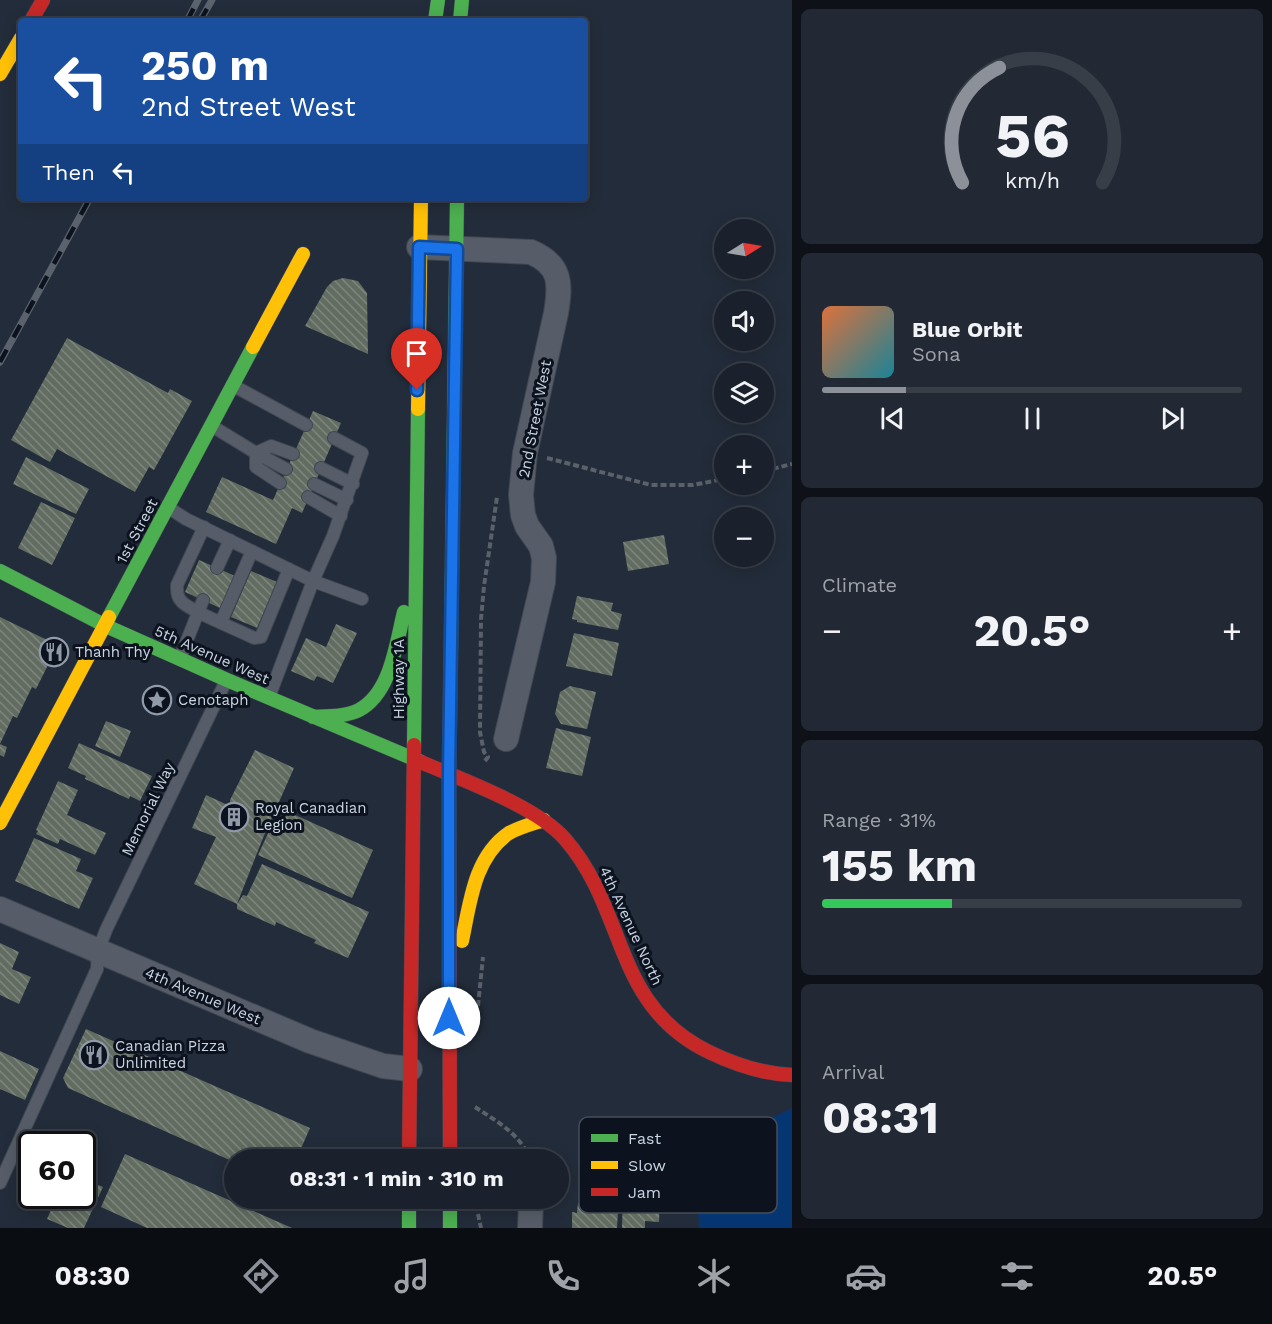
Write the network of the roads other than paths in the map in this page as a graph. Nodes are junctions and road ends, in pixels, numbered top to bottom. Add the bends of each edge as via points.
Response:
1 (43, 0) edge
2 (438, 0) edge
3 (462, 0) edge
4 (33, 18) edge
5 (435, 18) edge
6 (460, 18) edge
7 (18, 43) edge
8 (0, 74) edge
9 (421, 201) edge
10 (457, 201) edge
11 (419, 247) junction
12 (457, 249) junction
13 (303, 254) dead end
14 (232, 385) junction
15 (211, 425) junction
16 (306, 425) dead end
17 (334, 438) dead end
18 (256, 453) junction
19 (293, 454) dead end
20 (321, 468) dead end
21 (286, 469) dead end
22 (280, 483) dead end
23 (314, 484) dead end
24 (352, 484) junction
25 (308, 497) dead end
26 (347, 500) junction
27 (168, 508) junction
28 (341, 516) junction
29 (204, 527) junction
30 (230, 540) junction
31 (252, 551) junction
32 (416, 563) junction
33 (217, 568) dead end
34 (289, 569) junction
35 (0, 571) edge
36 (313, 581) junction
37 (362, 599) dead end
38 (201, 606) junction
39 (221, 622) junction
40 (106, 626) junction
41 (180, 659) junction
42 (227, 680) junction
43 (268, 698) junction
44 (313, 717) junction
45 (506, 739) dead end
46 (414, 759) junction
47 (449, 774) junction
48 (544, 820) junction
49 (0, 823) edge
50 (0, 909) edge
51 (98, 951) junction
52 (449, 992) junction
53 (410, 1069) junction
54 (792, 1075) edge
55 (410, 1149) edge
56 (450, 1149) edge
57 (0, 1183) edge
58 (409, 1209) edge
59 (450, 1209) edge
60 (531, 1209) edge
61 (409, 1228) edge
62 (450, 1228) edge
63 (530, 1228) edge

1 - 4 main road
2 - 5 main road
3 - 6 main road
7 - 8 main road
9 - 11 main road, Highway 1A
10 - 12 main road
11 - 12 street, 2nd Street West
11 - 32 main road, Highway 1A
12 - 45 street, 2nd Street West via 531,252 542,256 557,275 560,290 525,453 521,495 527,526 541,546 543,582
12 - 47 main road
13 - 14 main road, 1st Street
14 - 15 main road, 1st Street
14 - 16 lane
15 - 18 lane
15 - 27 main road, 1st Street
17 - 24 lane via 362,453
18 - 19 lane via 271,446
18 - 21 lane
18 - 22 lane via 256,467
20 - 24 lane
23 - 26 lane
24 - 26 lane
25 - 28 lane
26 - 28 lane
27 - 29 lane
27 - 40 main road, 1st Street
28 - 36 lane
29 - 30 lane
29 - 38 lane via 177,585 183,603
30 - 31 lane
30 - 33 lane
31 - 34 lane
31 - 39 lane
32 - 44 main road via 382,685 369,703 357,710
32 - 46 main road, Highway 1A
34 - 36 lane
34 - 39 lane via 261,637 254,638
35 - 40 main road, 5th Avenue West
36 - 37 lane
36 - 43 lane
38 - 39 lane
38 - 41 lane
40 - 41 main road, 5th Avenue West
40 - 49 main road, 1st Street
41 - 42 main road, 5th Avenue West
42 - 43 main road, 5th Avenue West
42 - 51 lane, Memorial Way
43 - 44 main road, 5th Avenue West
44 - 46 main road, 5th Avenue West
46 - 47 main road, 4th Avenue North
46 - 53 main road, Highway 1A
47 - 48 main road, 4th Avenue North
47 - 52 main road
48 - 52 main road via 498,841 484,861
48 - 54 main road, 4th Avenue North via 580,859 599,892 636,983 665,1023 690,1043 733,1064
50 - 51 street, 4th Avenue West
51 - 53 street, 4th Avenue West via 310,1041 383,1066
51 - 57 lane, Memorial Way via 97,969
52 - 56 main road
53 - 55 main road, Highway 1A
58 - 61 main road
59 - 62 main road
60 - 63 street

